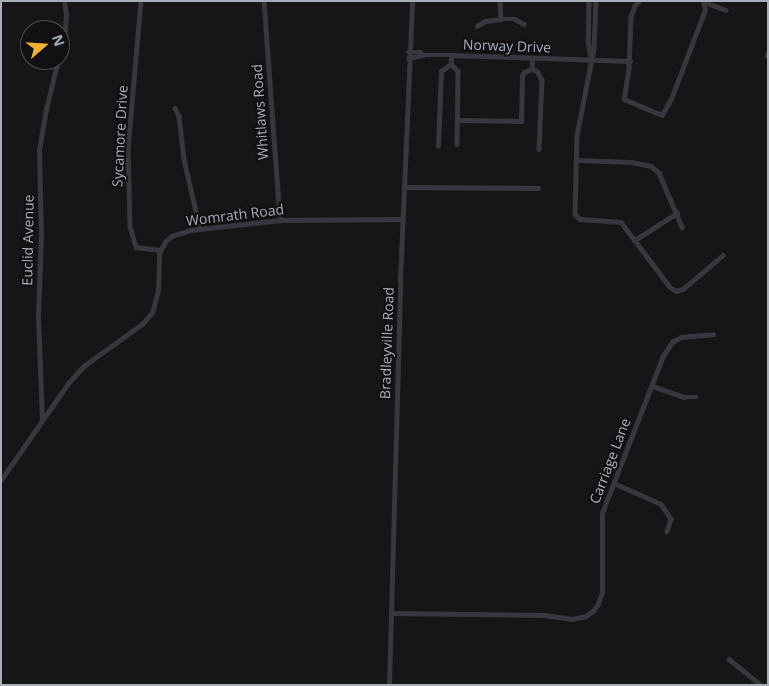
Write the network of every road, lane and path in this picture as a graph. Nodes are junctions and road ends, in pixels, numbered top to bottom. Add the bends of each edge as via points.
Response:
1 (64, 1) edge
2 (141, 1) edge
3 (264, 1) edge
4 (412, 1) edge
5 (500, 1) edge
6 (589, 1) edge
7 (596, 1) edge
8 (639, 1) edge
9 (703, 2) edge
10 (726, 10) dead end
11 (501, 19) junction
12 (66, 20) edge
13 (524, 24) dead end
14 (477, 26) dead end
15 (408, 52) junction
16 (423, 55) junction
17 (452, 55) junction
18 (408, 58) junction
19 (532, 58) junction
20 (591, 59) junction
21 (630, 61) junction
22 (451, 64) junction
23 (532, 69) junction
24 (56, 70) edge
25 (175, 108) dead end
26 (459, 120) junction
27 (457, 144) dead end
28 (438, 146) dead end
29 (539, 149) dead end
30 (576, 160) junction
31 (405, 186) junction
32 (538, 188) dead end
33 (677, 213) junction
34 (402, 219) junction
35 (280, 220) junction
36 (682, 227) dead end
37 (200, 229) junction
38 (635, 240) junction
39 (160, 250) junction
40 (723, 255) dead end
41 (713, 334) dead end
42 (652, 386) junction
43 (696, 397) dead end
44 (42, 422) junction
45 (1, 480) edge
46 (614, 483) junction
47 (667, 531) dead end
48 (391, 614) junction
49 (729, 659) dead end
50 (389, 685) edge
51 (761, 685) edge

1 - 12 street
2 - 39 street, Sycamore Drive via 128,149 130,226 136,247
3 - 35 street, Whitlaws Road
4 - 15 street, Bradleyville Road
5 - 11 street
6 - 20 street
7 - 20 street
8 - 21 street via 631,17
9 - 10 street
9 - 21 street via 705,10 665,113 658,114 624,99
11 - 13 street via 515,19
11 - 14 street via 485,21
15 - 16 street, Norway Drive
15 - 18 street, Bradleyville Road
16 - 17 street, Norway Drive
16 - 18 street, Norway Drive
17 - 19 street, Norway Drive
17 - 22 street
18 - 31 street, Bradleyville Road
19 - 20 street, Norway Drive
19 - 23 street
20 - 21 street, Norway Drive
20 - 30 street via 576,136
22 - 26 street via 458,71
22 - 28 street via 441,71
23 - 26 street via 522,76 521,121
23 - 29 street via 538,71 542,80
24 - 44 street, Euclid Avenue via 39,150 42,237 38,317
25 - 37 street
26 - 27 street
30 - 33 street via 651,166 659,173
30 - 38 street via 576,217 619,221
31 - 32 street
31 - 34 street, Bradleyville Road
33 - 36 street
33 - 38 street
34 - 35 street, Womrath Road
34 - 48 street, Bradleyville Road
35 - 37 street, Womrath Road
37 - 39 street, Womrath Road via 172,236
38 - 40 street via 676,291 683,289
39 - 44 street via 158,290 152,313 77,373
41 - 42 street, Carriage Lane via 685,335 672,342
42 - 43 street via 684,398
42 - 46 street, Carriage Lane
44 - 45 street
46 - 47 street via 661,504 670,519
46 - 48 street, Carriage Lane via 601,518 601,595 596,607 586,616 572,619 534,615
48 - 50 street, Bradleyville Road
49 - 51 street

